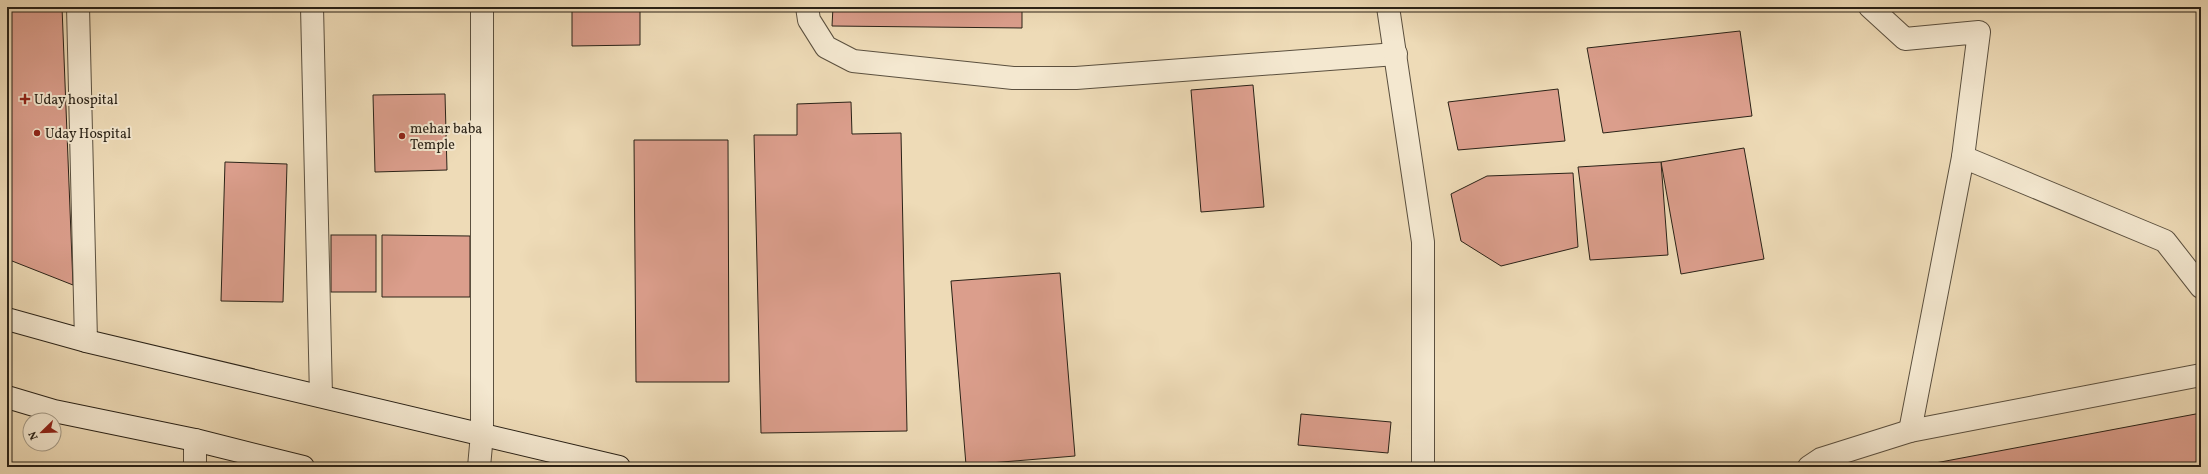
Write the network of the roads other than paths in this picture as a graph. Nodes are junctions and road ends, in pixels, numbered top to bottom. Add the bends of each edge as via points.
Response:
1 (78, 7) edge
2 (312, 7) edge
3 (482, 7) edge
4 (807, 7) edge
5 (1388, 7) edge
6 (1870, 7) edge
7 (1396, 54) junction
8 (1963, 157) junction
9 (2201, 287) edge
10 (7, 319) edge
11 (86, 341) junction
12 (2201, 375) edge
13 (322, 396) junction
14 (7, 397) edge
15 (1910, 431) junction
16 (482, 434) junction
17 (195, 440) junction
18 (195, 467) edge
19 (304, 467) edge
20 (479, 467) edge
21 (619, 467) edge
22 (1423, 467) edge
23 (1809, 467) edge

1 - 11 street
2 - 13 street
3 - 16 street
4 - 7 street via 809,20 826,47 853,61 1013,78 1076,78
5 - 7 street
6 - 8 street via 1905,39 1979,32
7 - 22 street via 1423,242
8 - 9 street via 2165,241
8 - 15 street
10 - 11 street
11 - 13 street
12 - 15 street
13 - 16 street
14 - 17 street via 54,411
15 - 23 street via 1821,459
16 - 20 street
16 - 21 street
17 - 18 street
17 - 19 street

